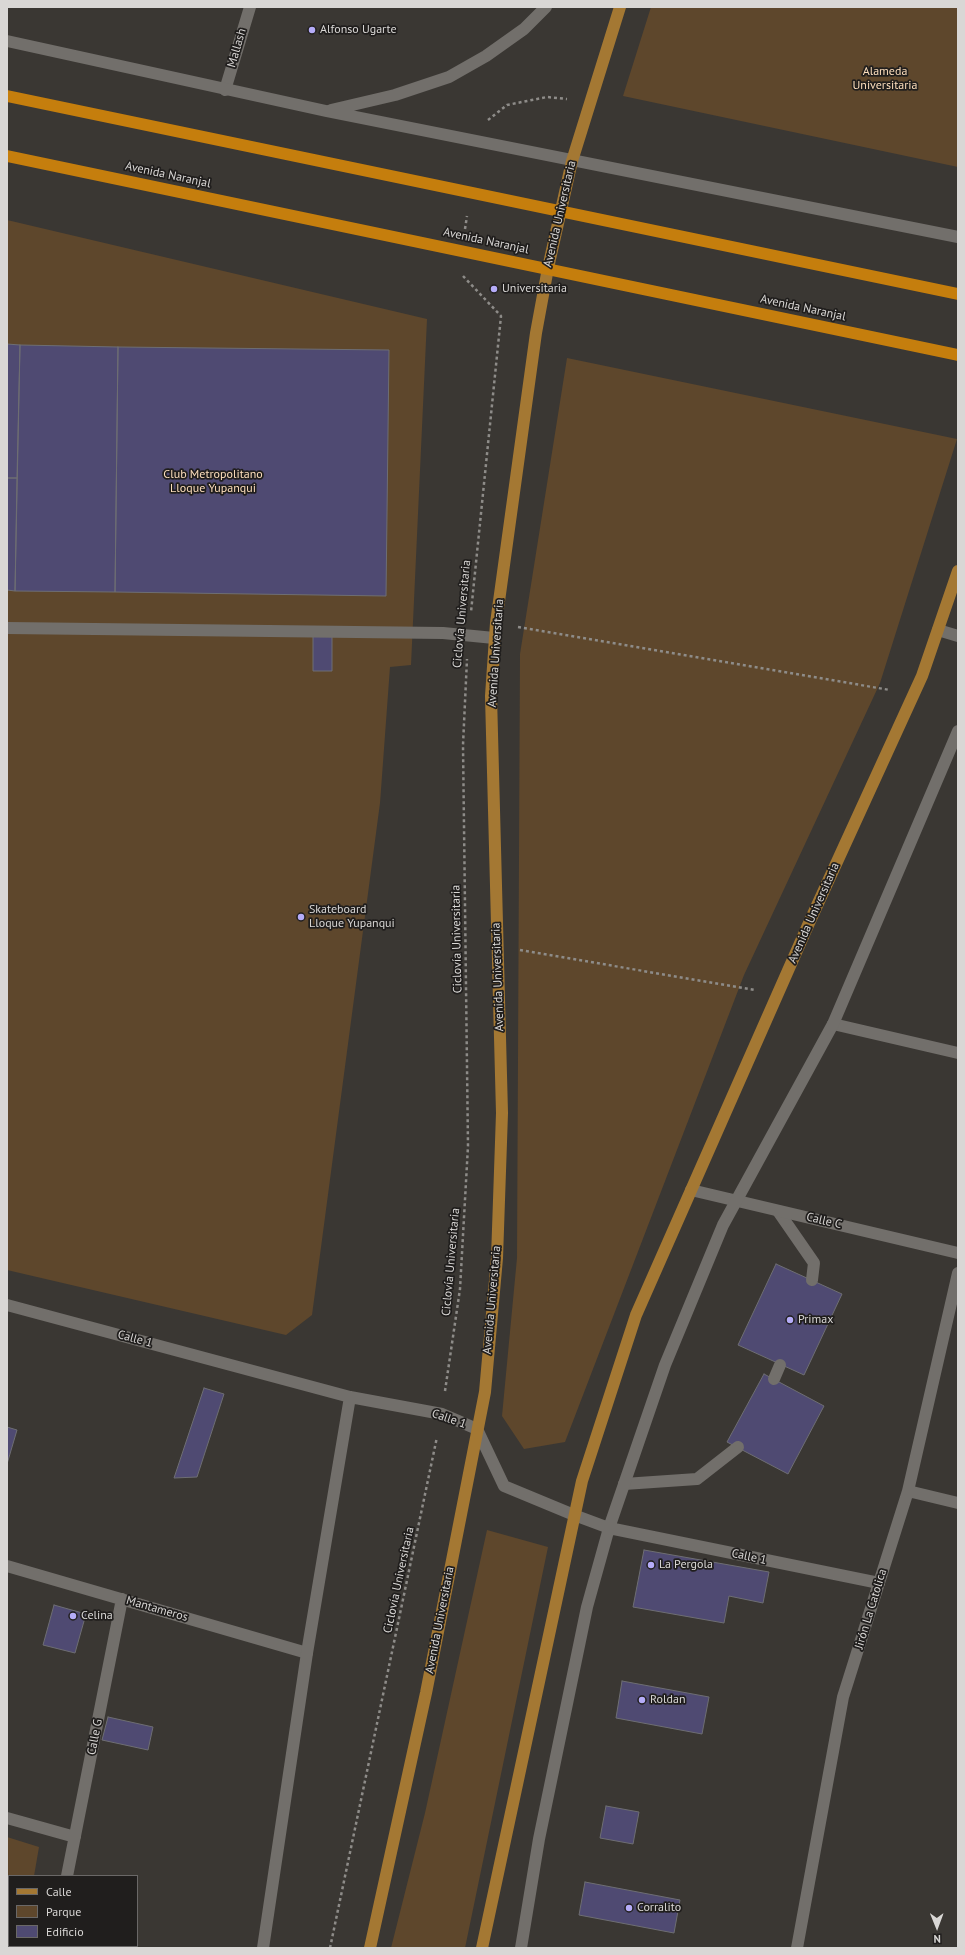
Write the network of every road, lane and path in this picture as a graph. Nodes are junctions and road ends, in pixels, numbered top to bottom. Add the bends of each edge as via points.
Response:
1 (250, 7) edge
2 (546, 7) edge
3 (620, 7) edge
4 (7, 41) edge
5 (225, 90) junction
6 (569, 92) dead end
7 (7, 96) edge
8 (326, 111) junction
9 (479, 142) junction
10 (7, 156) edge
11 (572, 161) junction
12 (471, 194) junction
13 (559, 212) junction
14 (958, 237) edge
15 (462, 251) junction
16 (548, 268) junction
17 (958, 294) edge
18 (958, 355) edge
19 (958, 571) edge
20 (496, 623) junction
21 (7, 628) edge
22 (938, 630) junction
23 (468, 635) junction
24 (958, 636) edge
25 (494, 638) junction
26 (914, 694) junction
27 (958, 731) edge
28 (498, 946) junction
29 (777, 994) junction
30 (833, 1024) junction
31 (958, 1053) edge
32 (691, 1190) junction
33 (736, 1201) junction
34 (778, 1211) junction
35 (958, 1253) edge
36 (958, 1273) edge
37 (812, 1280) dead end
38 (7, 1305) edge
39 (780, 1365) dead end
40 (774, 1379) dead end
41 (350, 1397) junction
42 (442, 1414) junction
43 (477, 1430) junction
44 (738, 1447) dead end
45 (624, 1484) junction
46 (908, 1491) junction
47 (958, 1503) edge
48 (574, 1516) junction
49 (609, 1528) junction
50 (7, 1566) edge
51 (879, 1584) junction
52 (122, 1599) junction
53 (306, 1653) junction
54 (7, 1818) edge
55 (75, 1837) junction
56 (67, 1875) edge
57 (263, 1948) edge
58 (330, 1948) edge
59 (370, 1948) edge
60 (482, 1948) edge
61 (521, 1948) edge
62 (797, 1948) edge

1 - 5 main road, Mallash
2 - 8 main road via 524,29 486,56 449,77 395,95
3 - 11 main road, Avenida Universitaria
4 - 5 main road
5 - 8 main road
6 - 9 path via 567,99 547,97 507,105 486,121
7 - 12 highway
8 - 9 main road
9 - 11 main road
10 - 15 highway, Avenida Naranjal
11 - 13 main road, Avenida Universitaria
11 - 14 main road
12 - 13 highway
12 - 15 path, Ciclovía Universitaria
13 - 16 main road, Avenida Universitaria
13 - 17 highway
15 - 16 highway, Avenida Naranjal
15 - 23 path, Ciclovía Universitaria via 459,272 501,316
16 - 18 highway, Avenida Naranjal
16 - 20 main road, Avenida Universitaria via 536,333
19 - 22 main road, Avenida Universitaria
20 - 25 main road, Avenida Universitaria
20 - 26 path
21 - 23 main road
22 - 24 main road
22 - 26 main road, Avenida Universitaria
23 - 25 main road
23 - 42 path, Ciclovía Universitaria via 463,745 468,1146 460,1289
25 - 28 main road, Avenida Universitaria via 491,696
26 - 29 main road, Avenida Universitaria
27 - 30 main road
28 - 29 path
28 - 43 main road, Avenida Universitaria via 502,1113 497,1258 484,1392
29 - 32 main road, Avenida Universitaria
30 - 31 main road
30 - 33 main road
32 - 33 main road, Calle C
32 - 48 main road, Avenida Universitaria via 636,1315 582,1481
33 - 34 main road, Calle C
33 - 45 main road via 723,1225 665,1365
34 - 35 main road, Calle C
34 - 37 main road via 814,1263
36 - 46 main road, Jirón La Catolica
38 - 41 main road, Calle 1
39 - 40 main road
41 - 42 main road, Calle 1
41 - 53 main road
42 - 43 main road, Calle 1
42 - 58 path, Ciclovía Universitaria
43 - 48 main road, Calle 1 via 504,1486
43 - 59 main road, Avenida Universitaria via 426,1693
44 - 45 main road via 697,1479
45 - 49 main road
46 - 47 main road
46 - 51 main road, Jirón La Catolica
48 - 49 main road, Calle 1
48 - 60 main road, Avenida Universitaria
49 - 51 main road, Calle 1
49 - 61 main road via 587,1607 539,1839
50 - 52 main road, Mantameros
51 - 62 main road, Jirón La Catolica via 844,1697
52 - 53 main road, Mantameros
52 - 55 main road, Calle G
53 - 57 main road
54 - 55 main road
55 - 56 main road, Calle G

